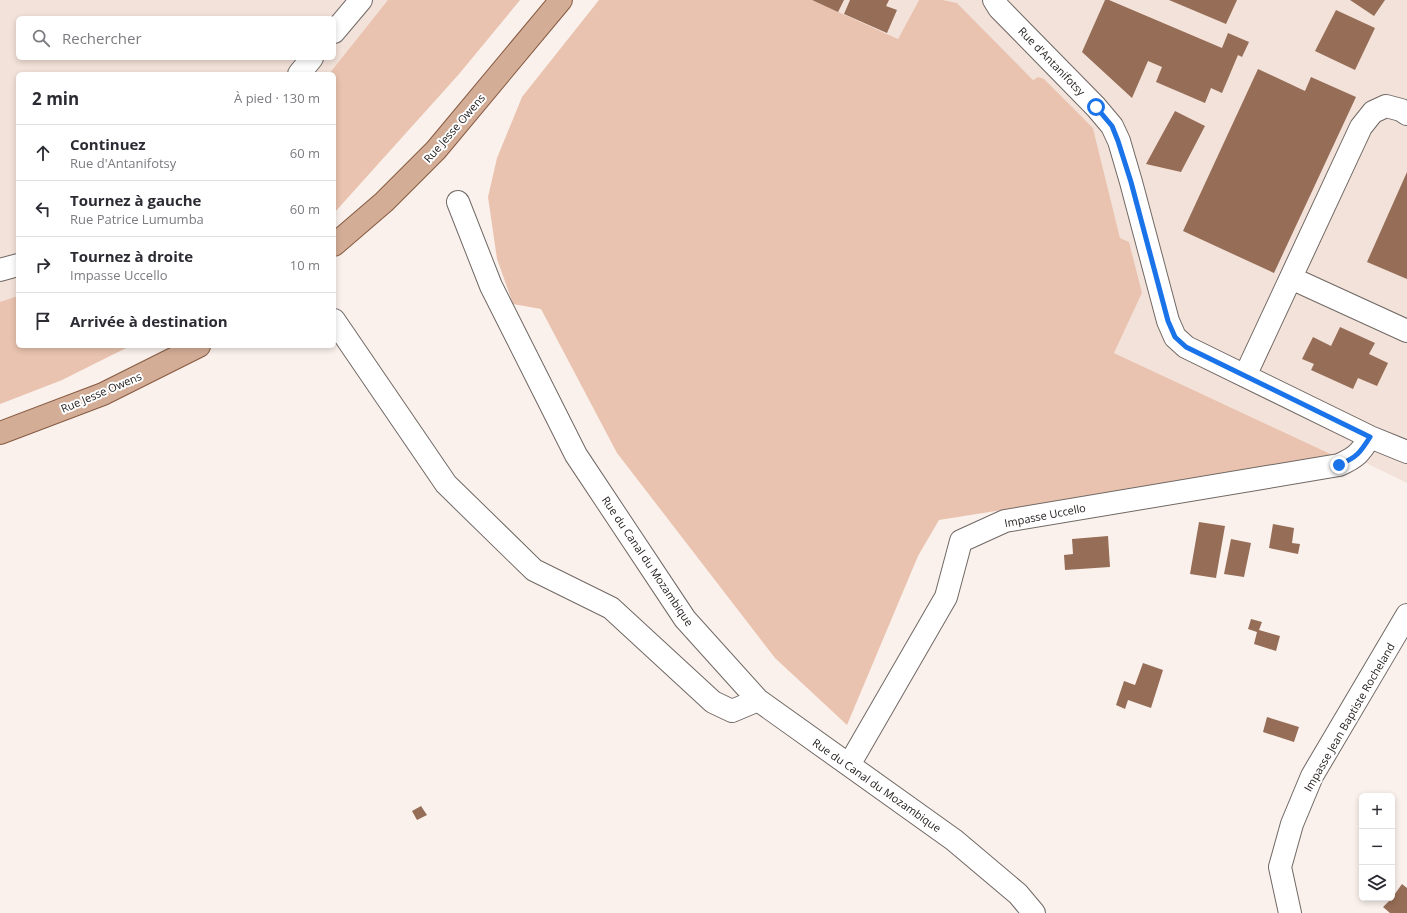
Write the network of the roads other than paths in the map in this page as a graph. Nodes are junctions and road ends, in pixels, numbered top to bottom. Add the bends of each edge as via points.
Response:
1 (361, 0) edge
2 (561, 0) edge
3 (994, 0) edge
4 (336, 30) edge
5 (310, 60) edge
6 (301, 72) edge
7 (1407, 114) edge
8 (458, 202) dead end
9 (336, 243) edge
10 (16, 266) edge
11 (0, 270) edge
12 (1291, 278) junction
13 (336, 323) edge
14 (1407, 331) edge
15 (196, 348) edge
16 (1245, 376) junction
17 (0, 433) edge
18 (1370, 437) junction
19 (1407, 452) edge
20 (1407, 615) edge
21 (758, 700) junction
22 (849, 765) junction
23 (1034, 913) edge
24 (1290, 913) edge

1 - 4 street
2 - 9 main road, Rue Jesse Owens via 436,150 384,202
3 - 16 street, Rue d'Antanifotsy via 1112,126 1131,182 1168,321 1175,337 1186,347
5 - 6 street
7 - 12 street via 1386,106 1373,112 1361,127
8 - 21 street, Rue du Canal du Mozambique via 490,286 576,455 685,619
10 - 11 street
12 - 14 street
12 - 16 street
13 - 21 street via 446,484 534,570 611,608 713,702 732,711
15 - 17 main road, Rue Jesse Owens via 103,394
16 - 18 street
18 - 19 street
18 - 22 street, Impasse Uccello via 1360,452 1339,465 1005,521 961,541 946,597
20 - 24 street, Impasse Jean Baptiste Rocheland via 1312,776 1292,824 1280,867
21 - 22 street, Rue du Canal du Mozambique
22 - 23 street, Rue du Canal du Mozambique via 954,840 1018,894

